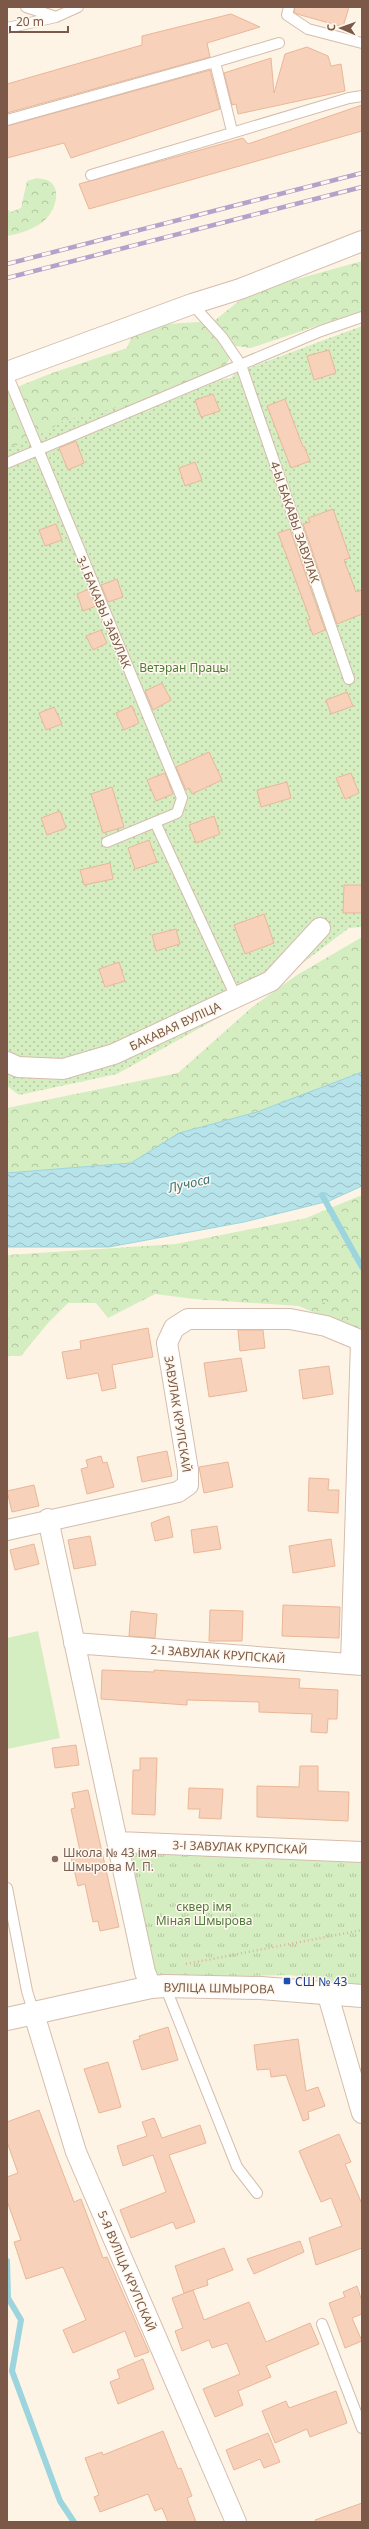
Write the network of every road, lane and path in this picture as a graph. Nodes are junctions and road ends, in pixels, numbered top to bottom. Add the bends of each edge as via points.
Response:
1 (26, 7) edge
2 (78, 7) edge
3 (289, 7) edge
4 (56, 17) junction
5 (7, 28) edge
6 (279, 43) dead end
7 (362, 43) edge
8 (215, 62) junction
9 (362, 96) edge
10 (7, 120) edge
11 (232, 131) junction
12 (91, 175) dead end
13 (362, 241) edge
14 (192, 304) junction
15 (362, 317) edge
16 (241, 365) junction
17 (7, 373) edge
18 (37, 452) junction
19 (7, 463) edge
20 (349, 679) dead end
21 (155, 822) junction
22 (107, 842) dead end
23 (320, 928) dead end
24 (236, 997) junction
25 (7, 1062) edge
26 (362, 1342) edge
27 (48, 1519) junction
28 (7, 1530) edge
29 (74, 1643) junction
30 (356, 1665) edge
31 (118, 1842) junction
32 (362, 1852) edge
33 (7, 1888) edge
34 (158, 1986) junction
35 (327, 1992) junction
36 (362, 1996) edge
37 (34, 2014) junction
38 (7, 2019) edge
39 (362, 2113) edge
40 (257, 2193) dead end
41 (322, 2324) dead end
42 (362, 2428) edge
43 (236, 2522) edge

1 - 4 lane
2 - 4 lane
3 - 7 lane via 287,15 308,29
4 - 5 lane
6 - 8 lane
8 - 10 lane
8 - 11 lane
9 - 11 lane
11 - 12 lane
13 - 14 street via 240,289
14 - 16 lane, 4-Ы БАКАВЫ ЗАВУЛАК via 222,337
14 - 17 street
15 - 16 lane via 321,331
16 - 18 lane
16 - 20 lane, 4-Ы БАКАВЫ ЗАВУЛАК
17 - 18 lane, 3-І БАКАВЫ ЗАВУЛАК
18 - 19 lane
18 - 21 lane, 3-І БАКАВЫ ЗАВУЛАК via 182,798 177,813
21 - 22 lane, 3-І БАКАВЫ ЗАВУЛАК
21 - 24 lane
23 - 24 street, БАКАВАЯ ВУЛІЦА via 270,981
24 - 25 street, БАКАВАЯ ВУЛІЦА via 114,1054 63,1069 18,1067
26 - 27 street, ЗАВУЛАК КРУПСКАЙ via 326,1326 290,1319 188,1319 174,1328 168,1343 188,1470 188,1485 178,1492
26 - 30 street
27 - 28 street, ЗАВУЛАК КРУПСКАЙ
27 - 29 street
29 - 30 street, 2-І ЗАВУЛАК КРУПСКАЙ
29 - 31 street
31 - 32 street, 3-І ЗАВУЛАК КРУПСКАЙ
31 - 34 street via 145,1972
33 - 37 lane
34 - 35 street, ВУЛІЦА ШМЫРОВА via 205,1985
34 - 37 street, ВУЛІЦА ШМЫРОВА
34 - 40 lane via 237,2167
35 - 36 street, ВУЛІЦА ШМЫРОВА
35 - 39 street
37 - 38 street, ВУЛІЦА ШМЫРОВА
37 - 43 street, 5-Я ВУЛІЦА КРУПСКАЙ via 76,2152
41 - 42 lane

